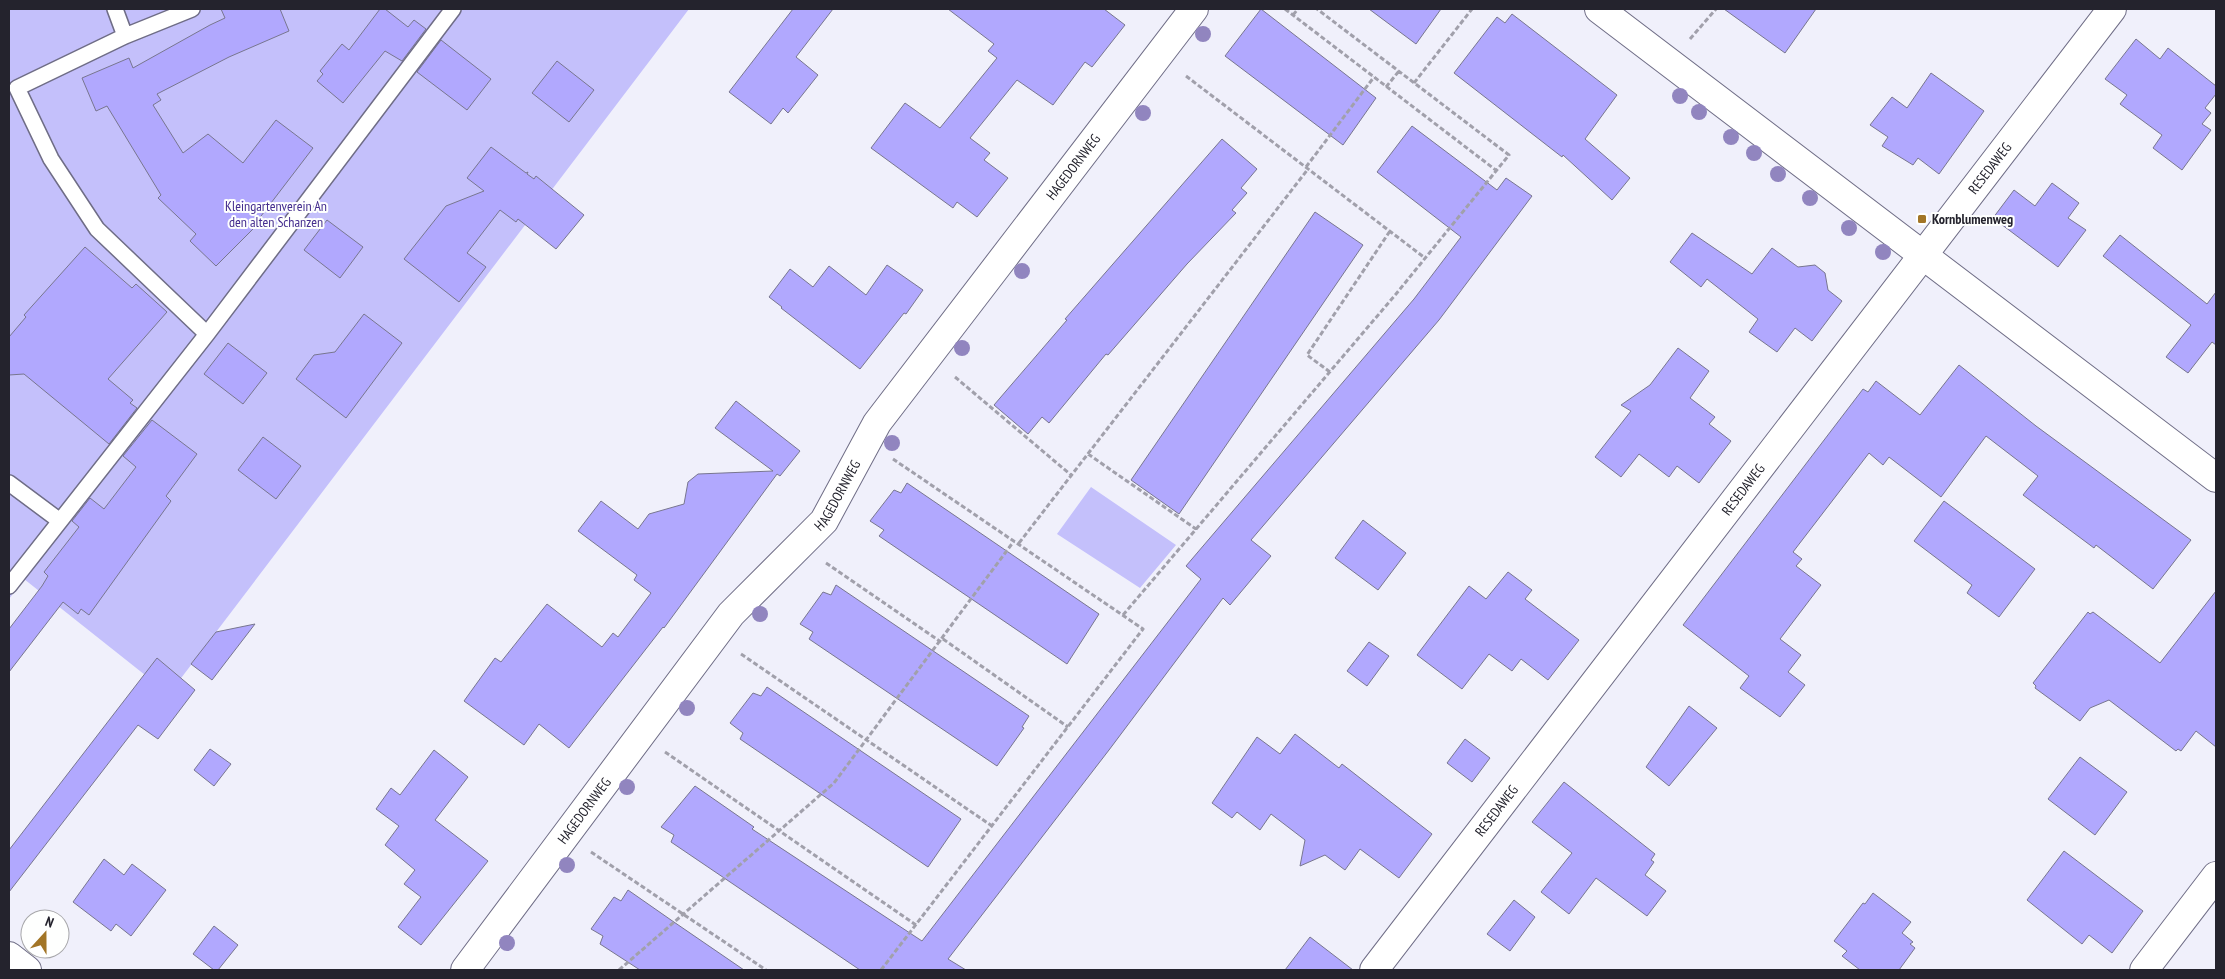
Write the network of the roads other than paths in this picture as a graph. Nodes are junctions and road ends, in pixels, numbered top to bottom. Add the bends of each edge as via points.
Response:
1 (115, 9) edge
2 (192, 9) edge
3 (453, 9) edge
4 (1194, 9) edge
5 (1599, 9) edge
6 (2112, 9) edge
7 (125, 36) junction
8 (1924, 255) junction
9 (207, 334) junction
10 (2216, 478) edge
11 (9, 483) edge
12 (60, 521) junction
13 (9, 586) edge
14 (2216, 876) edge
15 (9, 956) edge
16 (27, 970) edge
17 (465, 970) edge
18 (1374, 970) edge
19 (2144, 970) edge

1 - 7 lane
2 - 7 lane
3 - 9 lane
4 - 17 street, HAGEDORNWEG via 877,424 824,521 731,614
5 - 8 street
6 - 8 street, RESEDAWEG
7 - 9 lane via 17,88 51,159 97,229
8 - 10 street
8 - 18 street, RESEDAWEG
9 - 12 lane
11 - 12 lane
12 - 13 lane
14 - 19 street
15 - 16 street

